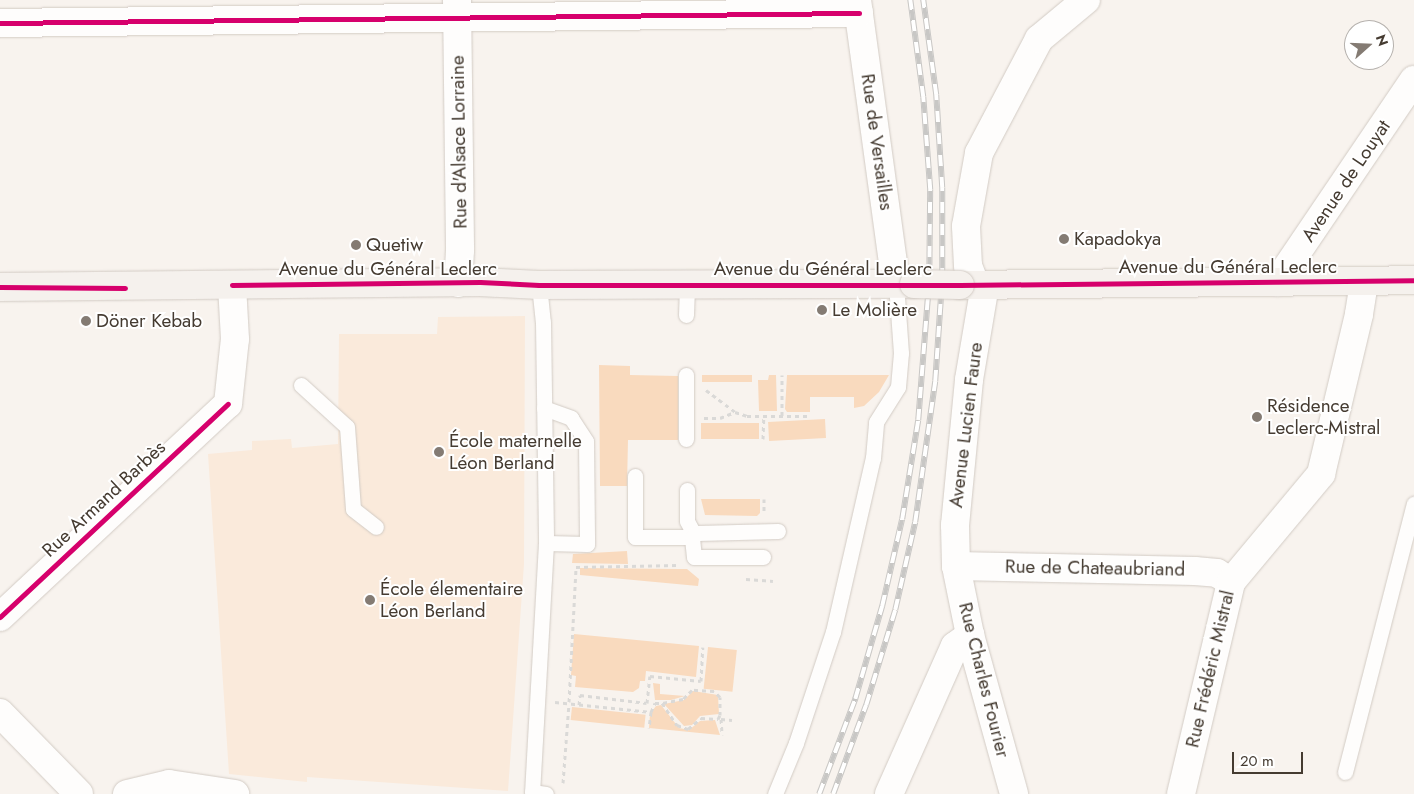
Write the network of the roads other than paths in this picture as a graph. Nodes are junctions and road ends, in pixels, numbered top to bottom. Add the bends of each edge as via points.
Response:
1 (1086, 0) edge
2 (858, 7) edge
3 (458, 8) edge
4 (667, 9) edge
5 (0, 23) edge
6 (1414, 80) edge
7 (1414, 280) edge
8 (1364, 281) junction
9 (1277, 282) junction
10 (458, 283) junction
11 (687, 283) junction
12 (905, 284) junction
13 (973, 284) junction
14 (232, 285) junction
15 (539, 285) junction
16 (0, 287) edge
17 (686, 315) dead end
18 (686, 380) road end
19 (301, 385) dead end
20 (544, 408) junction
21 (686, 439) dead end
22 (635, 476) dead end
23 (687, 490) dead end
24 (1414, 504) edge
25 (376, 527) dead end
26 (778, 531) dead end
27 (693, 536) junction
28 (546, 543) junction
29 (763, 557) dead end
30 (956, 566) junction
31 (1231, 582) junction
32 (0, 617) edge
33 (970, 635) junction
34 (0, 713) edge
35 (1345, 772) dead end
36 (79, 794) edge
37 (127, 794) edge
38 (235, 794) edge
39 (546, 794) edge
40 (775, 794) edge
41 (889, 794) edge
42 (1014, 794) edge
43 (1181, 794) edge

1 - 13 street via 1040,39 979,153 966,226 966,253
2 - 4 street
2 - 12 street, Rue de Versailles
3 - 4 street
3 - 5 street
3 - 10 street, Rue d'Alsace Lorraine
6 - 9 street, Avenue de Louyat
7 - 8 main road, Avenue du Général Leclerc
8 - 9 main road, Avenue du Général Leclerc
8 - 31 street, Rue Frédéric Mistral via 1321,474
9 - 13 main road, Avenue du Général Leclerc
10 - 14 main road, Avenue du Général Leclerc
10 - 15 main road, Avenue du Général Leclerc
11 - 12 main road, Avenue du Général Leclerc
11 - 15 main road, Avenue du Général Leclerc
11 - 17 lane
12 - 13 main road, Avenue du Général Leclerc, bridge
12 - 40 lane via 898,387 876,422 873,458 833,632 796,743
13 - 30 street, Avenue Lucien Faure via 969,380 955,526
14 - 16 main road, Avenue du Général Leclerc
14 - 32 street, Rue Armand Barbès via 235,339 228,404
15 - 20 lane
18 - 21 lane
19 - 25 lane via 347,427 353,509
20 - 28 lane
20 - 28 lane via 570,418 586,441 586,544
22 - 27 lane via 635,537
23 - 27 lane via 686,521
24 - 35 lane
26 - 27 lane
27 - 29 lane via 694,556
28 - 39 lane via 532,792
30 - 31 street, Rue de Chateaubriand via 1196,571 1217,573
30 - 33 street, Rue Charles Fourier
31 - 43 street, Rue Frédéric Mistral
33 - 41 street via 955,646
33 - 42 street, Rue Charles Fourier
34 - 36 street
37 - 38 street via 169,784

